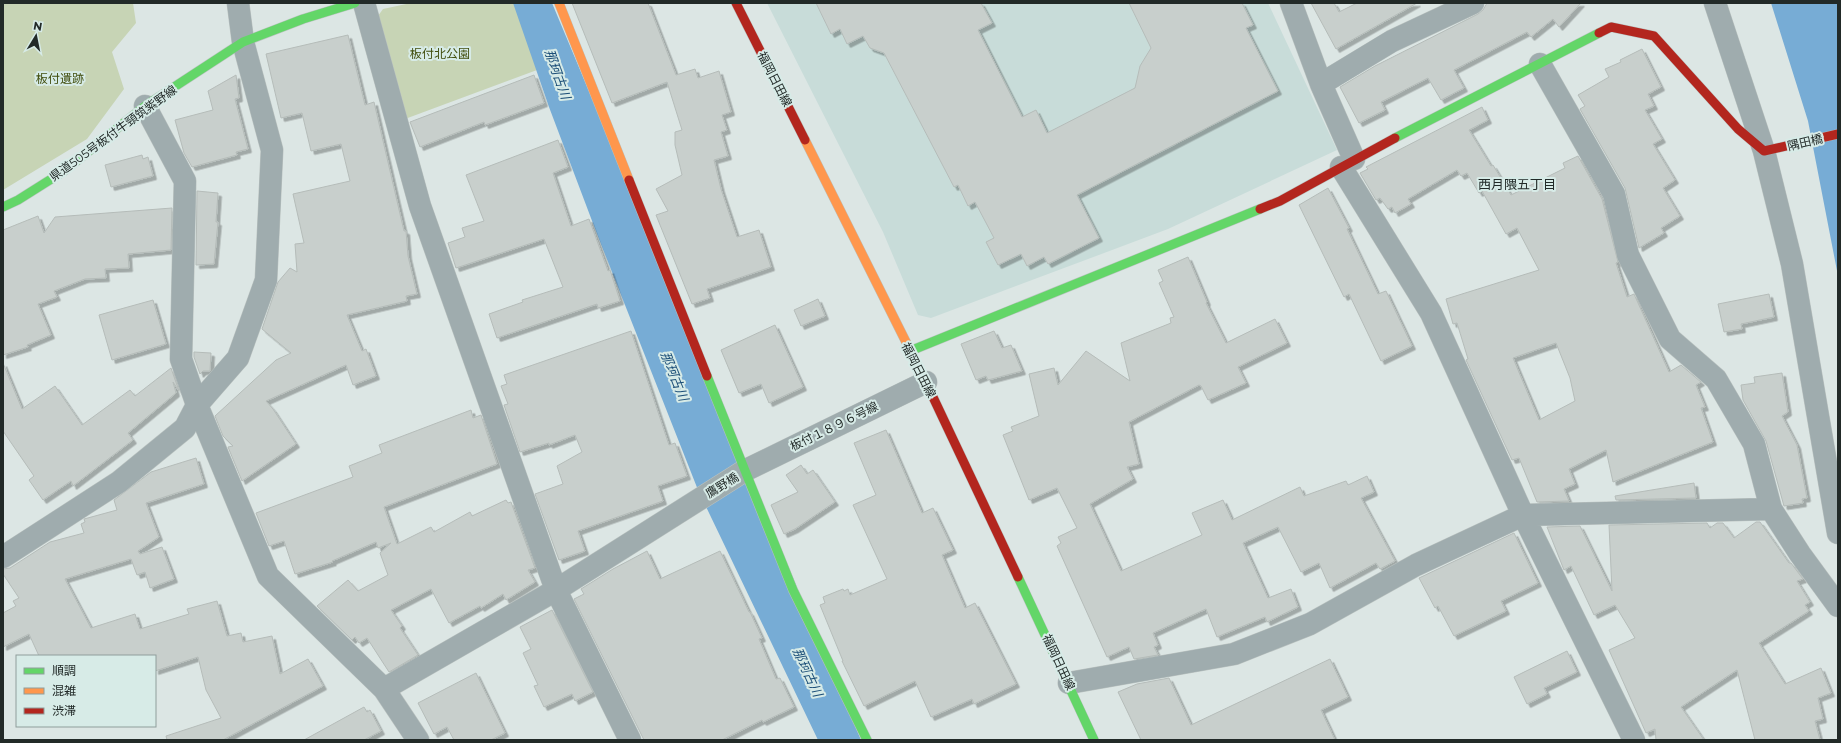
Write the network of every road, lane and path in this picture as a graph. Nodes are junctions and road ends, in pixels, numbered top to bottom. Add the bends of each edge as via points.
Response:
1 (238, 3) edge
2 (355, 3) edge
3 (364, 3) edge
4 (559, 3) edge
5 (736, 3) edge
6 (1291, 3) edge
7 (1473, 3) edge
8 (1715, 3) edge
9 (243, 42) junction
10 (1540, 64) junction
11 (1321, 84) junction
12 (145, 106) junction
13 (1838, 134) edge
14 (1768, 150) junction
15 (1348, 163) junction
16 (3, 207) edge
17 (910, 351) junction
18 (926, 382) junction
19 (197, 405) junction
20 (743, 471) junction
21 (1770, 509) junction
22 (1523, 515) junction
23 (1838, 533) edge
24 (3, 557) edge
25 (556, 590) junction
26 (1838, 606) edge
27 (1069, 683) junction
28 (384, 689) junction
29 (418, 740) edge
30 (630, 740) edge
31 (867, 740) edge
32 (1094, 740) edge
33 (1634, 740) edge

1 - 9 street
2 - 9 street, 県道505号板付牛頸筑紫野線 via 303,18
3 - 25 street via 420,206
4 - 20 street
5 - 17 street, 福岡日田線
6 - 11 street
7 - 11 street via 1392,41
8 - 14 street
9 - 12 street, 県道505号板付牛頸筑紫野線
9 - 19 street via 272,150 266,280 238,358
10 - 14 street via 1611,27 1654,36 1738,129
10 - 15 street
10 - 21 street via 1614,194 1628,255 1670,339 1716,379 1754,444
11 - 15 street
12 - 16 street, 県道505号板付牛頸筑紫野線 via 64,171
12 - 19 street via 185,181 180,359
13 - 14 street, 隅田橋
14 - 23 street via 1792,264
15 - 17 street via 1280,201
15 - 22 street via 1431,313
17 - 18 street, 福岡日田線
18 - 20 street, 板付１８９６号線
18 - 27 street, 福岡日田線
19 - 24 street via 184,428 119,482
19 - 28 street via 268,576
20 - 25 street, 鷹野橋
20 - 31 street via 793,590
21 - 22 street
21 - 26 street
22 - 27 street via 1416,565 1310,624 1234,654
22 - 33 street
25 - 28 street
25 - 30 street
27 - 32 street, 福岡日田線
28 - 29 street

